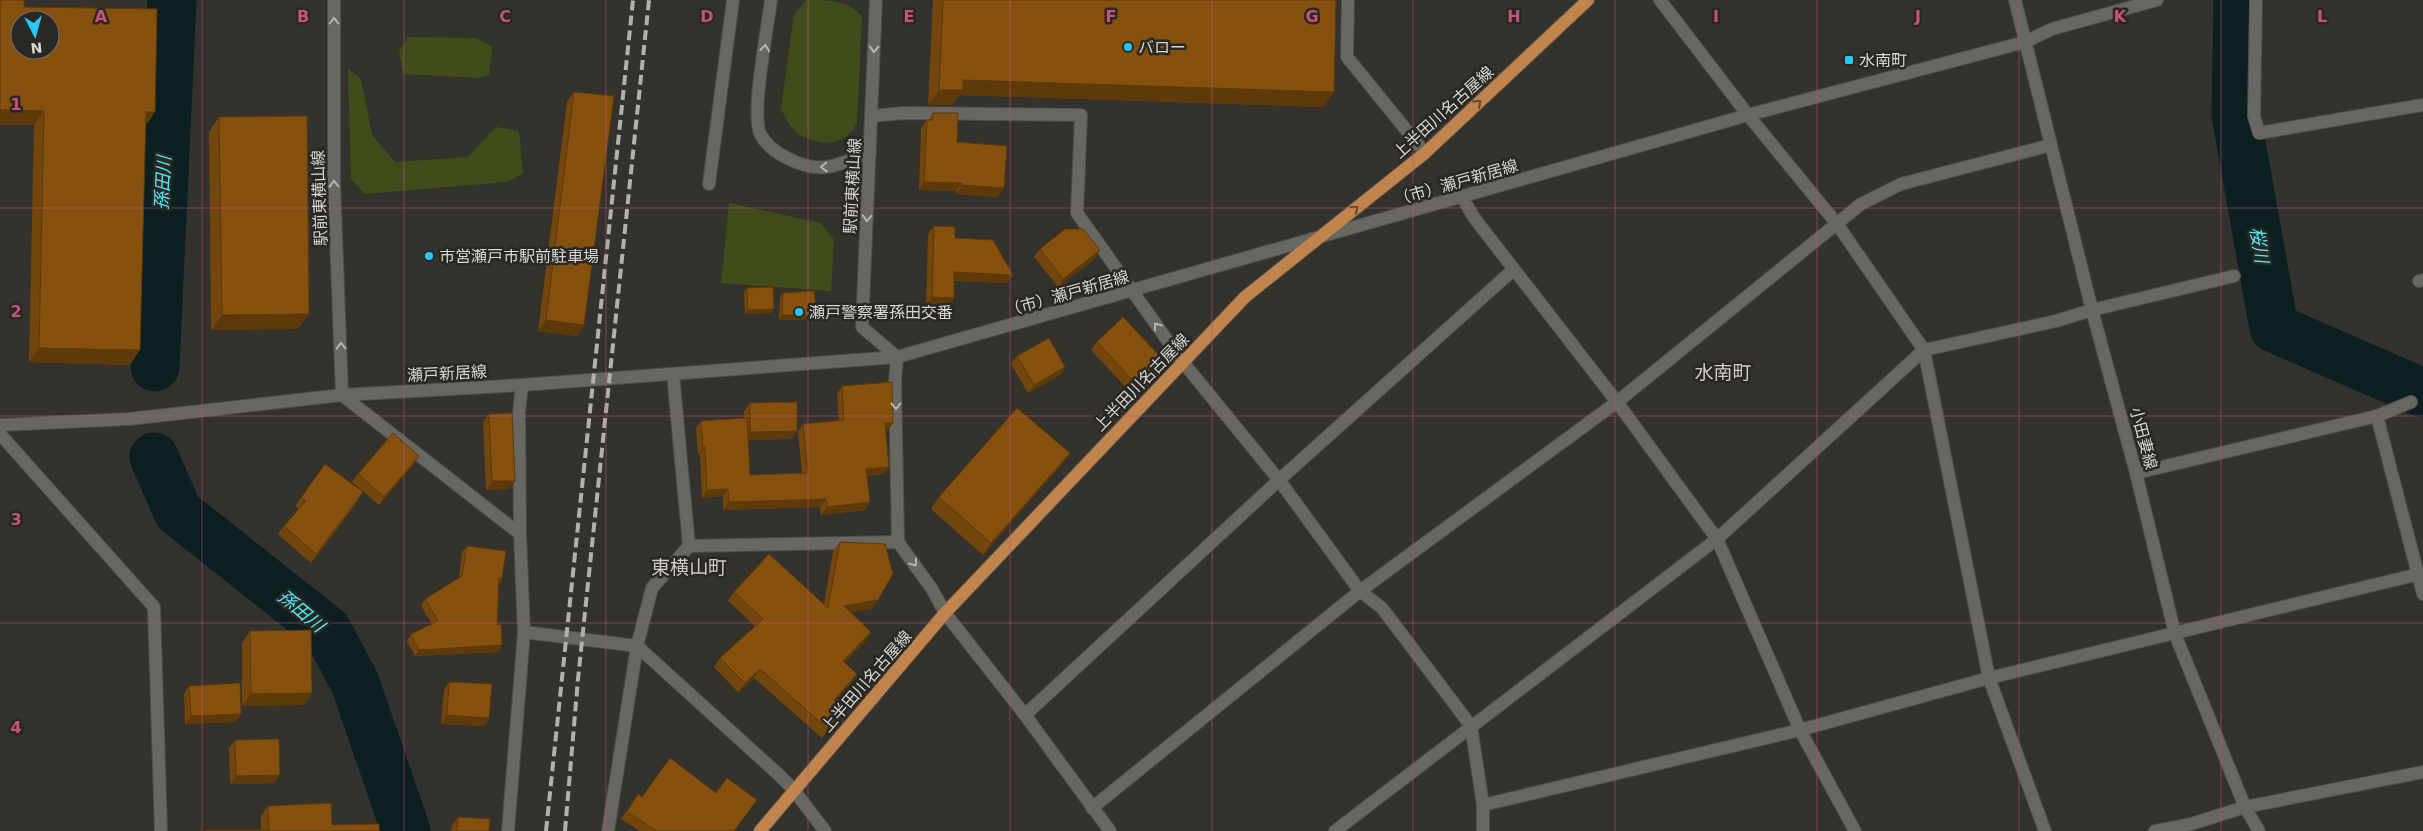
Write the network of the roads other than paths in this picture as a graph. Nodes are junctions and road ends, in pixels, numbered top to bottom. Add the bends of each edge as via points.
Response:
1 (334, 0) edge
2 (733, 0) edge
3 (771, 0) edge
4 (876, 0) edge
5 (1348, 0) edge
6 (1588, 0) edge
7 (1660, 0) edge
8 (2015, 0) edge
9 (2158, 0) edge
10 (2256, 0) edge
11 (2025, 42) junction
12 (2423, 105) edge
13 (1748, 115) junction
14 (872, 116) junction
15 (2051, 145) junction
16 (870, 152) junction
17 (1425, 153) junction
18 (709, 184) dead end
19 (1462, 198) junction
20 (1837, 224) junction
21 (1316, 239) junction
22 (1513, 270) junction
23 (2234, 276) dead end
24 (1132, 291) junction
25 (2092, 310) junction
26 (1924, 350) junction
27 (897, 357) junction
28 (1182, 361) junction
29 (673, 374) junction
30 (522, 385) junction
31 (342, 395) junction
32 (1617, 402) junction
33 (2411, 402) dead end
34 (2377, 416) junction
35 (0, 424) edge
36 (0, 434) edge
37 (2136, 473) junction
38 (1279, 480) junction
39 (520, 534) junction
40 (1717, 539) junction
41 (898, 542) junction
42 (689, 546) junction
43 (2420, 574) edge
44 (1360, 591) junction
45 (2423, 594) edge
46 (945, 613) junction
47 (524, 632) junction
48 (2174, 634) junction
49 (637, 646) junction
50 (1989, 678) junction
51 (1025, 715) junction
52 (1471, 726) junction
53 (1800, 730) junction
54 (2423, 772) edge
55 (793, 789) junction
56 (1483, 804) junction
57 (2245, 807) junction
58 (1092, 808) junction
59 (161, 831) edge
60 (508, 831) edge
61 (608, 831) edge
62 (760, 831) edge
63 (825, 831) edge
64 (1110, 831) edge
65 (1335, 831) edge
66 (1483, 831) edge
67 (1854, 831) edge
68 (2045, 831) edge
69 (2155, 831) edge
70 (2260, 831) edge

31 -> 1 street, 駅前東横山線 via 334,182
2 - 18 street
16 -> 3 street via 831,168 804,167 776,153 760,132 757,111
4 -> 14 street, 駅前東横山線
5 - 17 street via 1347,57
17 -> 6 main road, 上半田川名古屋線
7 - 13 street
8 - 11 street, 小田妻線
9 - 11 street via 2052,29
10 - 12 street via 2254,116 2259,133
11 - 13 street, （市）瀬戸新居線
11 - 15 street, 小田妻線
13 - 19 street, （市）瀬戸新居線
13 - 20 street
14 - 16 street, 駅前東横山線
14 - 24 street via 903,113 1080,115 1077,213
15 - 20 street via 1900,184 1861,204
15 - 25 street, 小田妻線
16 -> 27 street, 駅前東横山線 via 862,327
21 -> 17 main road, 上半田川名古屋線
19 - 21 street, （市）瀬戸新居線
19 - 22 street
20 - 26 street
20 - 32 street
21 - 24 street, （市）瀬戸新居線
21 - 28 main road, 上半田川名古屋線 via 1245,297
22 - 32 street
22 - 38 street
23 - 25 street
24 - 27 street, （市）瀬戸新居線
28 -> 24 street
25 - 26 street
25 - 37 street, 小田妻線
26 - 40 street
26 - 50 street
27 - 29 street, 瀬戸新居線
27 -> 41 street
28 - 38 street
28 - 46 main road, 上半田川名古屋線
29 - 30 street, 瀬戸新居線
29 - 42 street
30 - 31 street, 瀬戸新居線
30 - 39 street via 519,413
31 - 35 street, 瀬戸新居線 via 129,419
31 - 39 street
32 - 40 street
32 - 44 street
33 - 34 street
34 - 37 street
34 - 43 street
36 - 59 street via 154,607
37 - 48 street, 小田妻線
38 - 44 street
38 - 51 street
39 - 47 street
40 - 52 street
40 - 53 street
41 - 42 street
41 -> 46 street
42 - 49 street via 652,588
43 - 45 street
43 - 48 street
44 - 52 street via 1382,608
44 - 58 street
46 - 51 street
46 - 55 main road, 上半田川名古屋線
47 - 49 street
47 - 60 street
48 - 50 street
48 - 57 street, 小田妻線
49 - 55 street
49 - 61 street
50 - 53 street
50 - 68 street
51 - 58 street
52 - 56 street
52 - 65 street
53 - 56 street
53 - 67 street
54 - 57 street
55 - 62 main road, 上半田川名古屋線
55 - 63 street
56 - 66 street
57 - 69 street via 2191,824
57 - 70 street, 小田妻線
58 - 64 street

